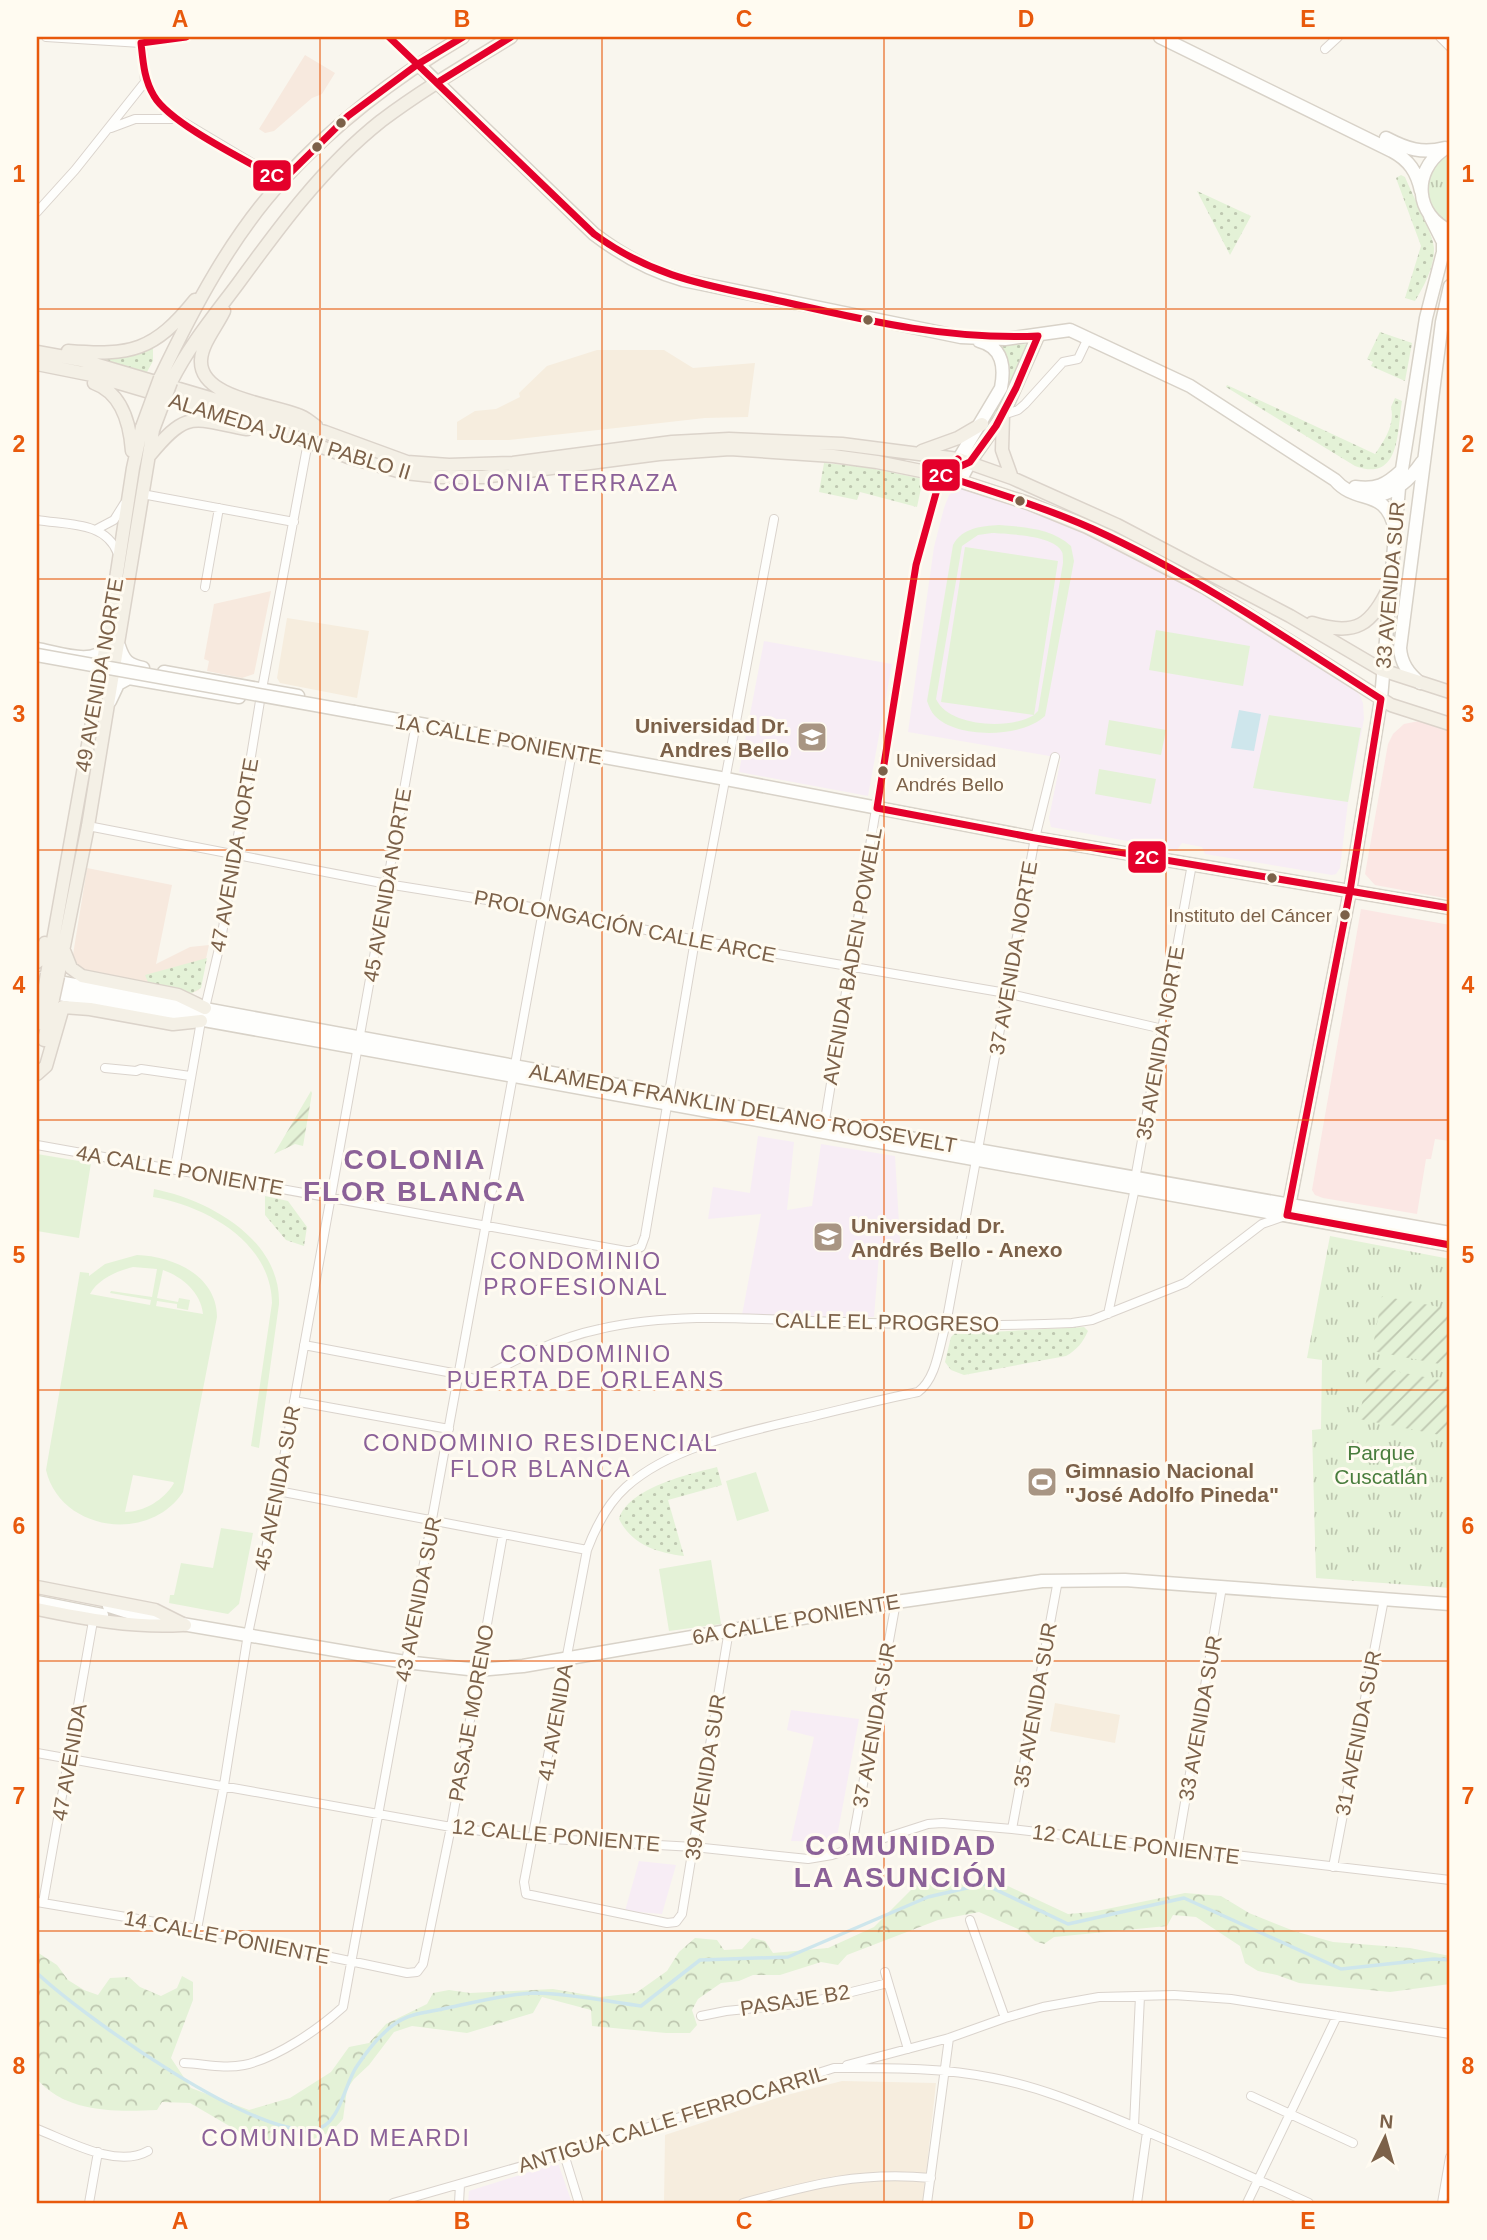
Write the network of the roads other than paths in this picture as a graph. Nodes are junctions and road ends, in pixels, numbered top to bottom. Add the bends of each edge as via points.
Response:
1 (46, 37) edge
2 (186, 37) edge
3 (389, 37) edge
4 (463, 37) edge
5 (511, 37) edge
6 (1160, 37) edge
7 (1179, 37) edge
8 (1338, 37) edge
9 (1440, 37) edge
10 (141, 40) edge
11 (1450, 47) edge
12 (1325, 49) dead end
13 (418, 64) junction
14 (145, 82) junction
15 (436, 83) junction
16 (176, 119) junction
17 (108, 129) junction
18 (1448, 147) edge
19 (282, 181) junction
20 (1421, 191) junction
21 (37, 212) edge
22 (1430, 216) junction
23 (1450, 231) edge
24 (211, 281) junction
25 (236, 286) junction
26 (1450, 286) edge
27 (1038, 336) junction
28 (961, 337) junction
29 (1088, 338) junction
30 (37, 350) edge
31 (37, 364) edge
32 (166, 380) junction
33 (1003, 415) junction
34 (982, 424) junction
35 (147, 429) junction
36 (325, 432) junction
37 (293, 436) junction
38 (308, 442) junction
39 (926, 453) junction
40 (148, 458) junction
41 (1423, 461) junction
42 (133, 468) junction
43 (955, 470) junction
44 (1401, 471) junction
45 (1012, 478) junction
46 (1335, 480) junction
47 (130, 488) junction
48 (1399, 488) junction
49 (142, 494) junction
50 (1370, 498) junction
51 (219, 508) junction
52 (774, 519) dead end
53 (37, 520) edge
54 (294, 522) junction
55 (97, 529) junction
56 (1395, 530) junction
57 (120, 559) junction
58 (1390, 585) junction
59 (205, 587) dead end
60 (1290, 616) junction
61 (112, 645) junction
62 (37, 649) edge
63 (37, 655) edge
64 (37, 661) edge
65 (90, 664) junction
66 (1382, 670) junction
67 (129, 672) junction
68 (1395, 676) junction
69 (1423, 685) junction
70 (1450, 692) edge
71 (261, 695) junction
72 (1450, 698) edge
73 (1381, 699) junction
74 (94, 702) junction
75 (109, 705) junction
76 (375, 717) junction
77 (1450, 717) edge
78 (416, 723) junction
79 (1450, 724) edge
80 (572, 752) junction
81 (1055, 757) dead end
82 (726, 779) junction
83 (877, 808) junction
84 (88, 826) junction
85 (1035, 838) junction
86 (235, 856) junction
87 (1192, 864) junction
88 (387, 884) junction
89 (1350, 891) junction
90 (61, 901) junction
91 (1450, 908) edge
92 (544, 909) junction
93 (695, 940) junction
94 (63, 948) junction
95 (37, 962) edge
96 (850, 967) junction
97 (47, 976) edge
98 (1006, 992) junction
99 (44, 996) edge
100 (205, 1008) junction
101 (201, 1021) junction
102 (37, 1024) edge
103 (1163, 1029) junction
104 (358, 1043) junction
105 (105, 1068) dead end
106 (514, 1071) junction
107 (37, 1074) edge
108 (190, 1076) junction
109 (668, 1100) junction
110 (824, 1128) junction
111 (37, 1144) edge
112 (978, 1155) junction
113 (175, 1169) junction
114 (1135, 1184) junction
115 (330, 1197) junction
116 (1288, 1210) junction
117 (486, 1226) junction
118 (1450, 1233) edge
119 (1450, 1245) edge
120 (1108, 1314) junction
121 (946, 1324) junction
122 (304, 1345) junction
123 (458, 1374) junction
124 (294, 1401) junction
125 (449, 1429) junction
126 (278, 1491) junction
127 (433, 1520) junction
128 (503, 1534) junction
129 (587, 1550) junction
130 (1058, 1580) junction
131 (37, 1587) edge
132 (1222, 1587) junction
133 (37, 1593) edge
134 (1384, 1599) junction
135 (37, 1602) edge
136 (896, 1602) junction
137 (1450, 1604) edge
138 (37, 1609) edge
139 (114, 1613) junction
140 (93, 1621) junction
141 (185, 1625) junction
142 (729, 1630) junction
143 (248, 1634) junction
144 (566, 1659) junction
145 (405, 1662) junction
146 (478, 1670) junction
147 (37, 1754) edge
148 (70, 1759) junction
149 (224, 1785) junction
150 (380, 1814) junction
151 (451, 1827) junction
152 (1012, 1829) junction
153 (534, 1838) junction
154 (694, 1847) junction
155 (856, 1847) junction
156 (1177, 1849) junction
157 (1332, 1867) junction
158 (1450, 1881) edge
159 (40, 1903) edge
160 (970, 1920) dead end
161 (676, 1922) joint
162 (197, 1929) junction
163 (352, 1962) junction
164 (417, 1972) joint
165 (885, 1972) dead end
166 (888, 1983) junction
167 (1140, 1996) junction
168 (701, 2016) dead end
169 (1336, 2016) junction
170 (1005, 2018) junction
171 (1450, 2034) edge
172 (949, 2038) junction
173 (908, 2049) junction
174 (184, 2063) dead end
175 (834, 2068) junction
176 (945, 2071) junction
177 (1251, 2096) dead end
178 (1290, 2114) junction
179 (1135, 2126) junction
180 (37, 2129) edge
181 (1147, 2132) junction
182 (1353, 2143) dead end
183 (148, 2151) dead end
184 (98, 2152) junction
185 (564, 2154) junction
186 (1450, 2157) edge
187 (931, 2178) junction
188 (1258, 2180) junction
189 (460, 2185) junction
190 (89, 2203) edge
191 (393, 2203) edge
192 (459, 2203) edge
193 (579, 2203) edge
194 (743, 2203) edge
195 (928, 2203) edge
196 (1137, 2203) edge
197 (1247, 2203) edge
198 (1309, 2203) edge
199 (1442, 2203) edge

1 - 10 street
2 - 10 street
3 - 13 street
4 - 13 main road
5 - 15 main road
6 - 20 street, 33 AVENIDA SUR via 1401,156 1415,172
7 - 18 street via 1408,149 1420,152
8 - 12 street
9 - 11 street
10 - 14 street
13 - 15 street
13 - 19 main road via 348,116
14 - 16 street via 160,106
14 - 17 street
15 - 25 main road via 381,121 345,154 297,205
15 - 28 street via 594,234 668,276
16 - 17 street via 135,119
16 - 19 street
17 - 21 street
18 - 20 street via 1427,166
19 - 24 main road
20 - 22 street, 33 AVENIDA SUR
22 - 23 street
22 - 44 street, 33 AVENIDA SUR via 1443,242 1443,253 1426,318
24 - 30 main road via 180,318 137,348 115,354
24 - 32 main road
25 - 32 main road
25 - 36 main road via 203,350 201,362 207,380 221,391 297,414
26 - 41 street, 33 AVENIDA SUR
27 - 28 street
27 - 29 street via 1070,330
27 - 33 street
28 - 34 street, AVENIDA BADEN POWELL via 992,345 1002,360 1001,388
29 - 33 street via 1078,359 1063,362 1025,404
29 - 46 street via 1189,386
30 - 36 main road, ALAMEDA JUAN PABLO II
31 - 37 main road, ALAMEDA JUAN PABLO II via 92,375
31 - 42 main road via 111,392 127,419
32 - 35 main road, 49 AVENIDA NORTE, bridge
33 - 43 street
33 - 45 main road via 1003,450
34 - 39 main road
34 - 43 street, AVENIDA BADEN POWELL
35 - 40 main road, 49 AVENIDA NORTE
35 - 42 main road, 49 AVENIDA NORTE
36 - 39 main road, ALAMEDA JUAN PABLO II via 393,458 449,465 513,463 717,439
37 - 38 main road, ALAMEDA JUAN PABLO II
37 - 40 main road via 190,420 170,431
38 - 43 main road, ALAMEDA JUAN PABLO II via 394,471 442,477 483,477 730,449
38 - 54 street, 47 AVENIDA NORTE
39 - 43 main road, ALAMEDA JUAN PABLO II
39 - 43 street
40 - 49 main road, 49 AVENIDA NORTE
41 - 48 street
41 - 69 street, 33 AVENIDA SUR via 1400,657
42 - 47 main road, 49 AVENIDA NORTE
43 - 45 main road, ALAMEDA JUAN PABLO II
43 - 73 main road, ALAMEDA JUAN PABLO II via 1075,522 1204,587
43 - 83 street, AVENIDA BADEN POWELL via 916,565
44 - 46 street via 1378,488 1356,488
44 - 48 street, 33 AVENIDA SUR
45 - 60 main road, ALAMEDA JUAN PABLO II via 1116,525
46 - 50 street via 1341,488
47 - 55 street via 114,520
47 - 57 main road, 49 AVENIDA NORTE
48 - 50 street
48 - 56 street, 33 AVENIDA SUR
49 - 51 street
49 - 61 main road, 49 AVENIDA NORTE
50 - 56 street via 1386,507
51 - 54 street
51 - 59 street
52 - 82 street
53 - 55 street
54 - 71 street, 47 AVENIDA NORTE
55 - 57 street via 110,539
56 - 58 street, 33 AVENIDA SUR
57 - 61 main road, 49 AVENIDA NORTE
58 - 60 main road via 1376,612 1354,628 1334,629
58 - 66 street, 33 AVENIDA SUR
60 - 66 main road, ALAMEDA JUAN PABLO II
61 - 65 street
61 - 67 street
61 - 74 main road, 49 AVENIDA NORTE
61 - 75 main road, 49 AVENIDA NORTE
62 - 65 street
63 - 76 street, 1A CALLE PONIENTE, bridge
64 - 65 street
65 - 74 street via 96,682
66 - 68 main road, ALAMEDA JUAN PABLO II
66 - 73 street, 33 AVENIDA SUR
67 - 71 street, 1A CALLE PONIENTE
67 - 75 street
68 - 69 main road, ALAMEDA JUAN PABLO II
68 - 72 main road via 1402,684
69 - 70 main road, ALAMEDA JUAN PABLO II
71 - 76 street, 1A CALLE PONIENTE via 355,706
71 - 86 street, 47 AVENIDA NORTE
73 - 77 main road
73 - 79 main road, ALAMEDA JUAN PABLO II
73 - 89 street, 33 AVENIDA SUR
74 - 90 main road, 49 AVENIDA NORTE
75 - 84 main road, 49 AVENIDA NORTE
76 - 78 street, 1A CALLE PONIENTE
78 - 80 street, 1A CALLE PONIENTE
78 - 88 street, 45 AVENIDA NORTE
80 - 82 street, 1A CALLE PONIENTE
80 - 92 street, 43 AVENIDA SUR
81 - 85 street, 37 AVENIDA NORTE
82 - 83 street, 1A CALLE PONIENTE
82 - 93 street
83 - 85 street, 1A CALLE PONIENTE
83 - 96 street, AVENIDA BADEN POWELL
84 - 86 street, PROLONGACIÓN CALLE ARCE
84 - 94 main road, 49 AVENIDA NORTE
85 - 87 street, 1A CALLE PONIENTE
85 - 98 street, 37 AVENIDA NORTE
86 - 88 street, PROLONGACIÓN CALLE ARCE
86 - 100 street, 47 AVENIDA NORTE
87 - 89 street, 1A CALLE PONIENTE
87 - 103 street, 35 AVENIDA NORTE
88 - 92 street, PROLONGACIÓN CALLE ARCE
88 - 104 street, 45 AVENIDA NORTE
89 - 91 street, 1A CALLE PONIENTE
89 - 116 street, 33 AVENIDA SUR
90 - 95 main road via 51,913 43,956
90 - 97 main road, 49 AVENIDA NORTE
92 - 93 street, PROLONGACIÓN CALLE ARCE
92 - 106 street, 43 AVENIDA SUR
93 - 96 street, PROLONGACIÓN CALLE ARCE
93 - 109 street
94 - 97 main road, 49 AVENIDA NORTE
94 - 100 main road via 71,968 82,976 178,995
96 - 98 street, PROLONGACIÓN CALLE ARCE
96 - 110 street, AVENIDA BADEN POWELL
97 - 99 main road, bridge
97 - 100 street, ALAMEDA FRANKLIN DELANO ROOSEVELT
98 - 103 street, PROLONGACIÓN CALLE ARCE
98 - 112 street, 37 AVENIDA NORTE
99 - 101 street, ALAMEDA FRANKLIN DELANO ROOSEVELT
99 - 102 main road
99 - 107 main road
100 - 104 street, ALAMEDA FRANKLIN DELANO ROOSEVELT
101 - 104 street, ALAMEDA FRANKLIN DELANO ROOSEVELT
101 - 107 main road via 173,1024 63,1007 46,1066
101 - 108 street
103 - 114 street, 35 AVENIDA NORTE
104 - 106 street, ALAMEDA FRANKLIN DELANO ROOSEVELT
104 - 115 street, 45 AVENIDA SUR
105 - 108 street
106 - 109 street, ALAMEDA FRANKLIN DELANO ROOSEVELT
106 - 117 street, 43 AVENIDA SUR
108 - 113 street
109 - 110 street, ALAMEDA FRANKLIN DELANO ROOSEVELT
109 - 117 street, 4A CALLE PONIENTE via 641,1247 631,1251
110 - 112 street, ALAMEDA FRANKLIN DELANO ROOSEVELT
111 - 113 street, 4A CALLE PONIENTE
112 - 114 street, ALAMEDA FRANKLIN DELANO ROOSEVELT
112 - 121 street
113 - 115 street, 4A CALLE PONIENTE
114 - 116 street, ALAMEDA FRANKLIN DELANO ROOSEVELT
114 - 120 street
115 - 117 street, 4A CALLE PONIENTE
115 - 122 street, 45 AVENIDA SUR
116 - 118 street, ALAMEDA FRANKLIN DELANO ROOSEVELT
116 - 119 street, ALAMEDA FRANKLIN DELANO ROOSEVELT
116 - 120 street, CALLE EL PROGRESO via 1262,1224 1185,1283
117 - 123 street, 43 AVENIDA SUR
120 - 121 street, CALLE EL PROGRESO via 1072,1324
121 - 123 street, CALLE EL PROGRESO via 731,1318 637,1323 562,1340 478,1380
121 - 129 street, 41 AVENIDA via 932,1372 918,1392 779,1424 690,1450 656,1466 620,1494 596,1525
122 - 123 street
122 - 124 street, 45 AVENIDA SUR
123 - 125 street, 43 AVENIDA SUR
124 - 125 street
124 - 126 street, 45 AVENIDA SUR
125 - 127 street, 43 AVENIDA SUR
126 - 127 street
126 - 143 street, 45 AVENIDA SUR
127 - 128 street
127 - 145 street, 43 AVENIDA SUR
128 - 129 street
128 - 146 street, PASAJE MORENO
129 - 144 street, 41 AVENIDA
130 - 132 street, 6A CALLE PONIENTE
130 - 136 street, 6A CALLE PONIENTE
130 - 152 street, 35 AVENIDA SUR
131 - 141 main road via 156,1610
132 - 134 street, 6A CALLE PONIENTE
132 - 156 street, 33 AVENIDA SUR
133 - 139 street, 6A CALLE PONIENTE
134 - 137 street, 6A CALLE PONIENTE
134 - 157 street, 31 AVENIDA SUR
135 - 139 street, 6A CALLE PONIENTE
136 - 142 street, 6A CALLE PONIENTE
136 - 155 street, 37 AVENIDA SUR via 854,1834
138 - 140 main road
139 - 141 street, 6A CALLE PONIENTE
140 - 141 main road
140 - 148 street, 47 AVENIDA
141 - 143 street, 6A CALLE PONIENTE
142 - 144 street, 6A CALLE PONIENTE
142 - 154 street, 39 AVENIDA SUR
143 - 145 street, 6A CALLE PONIENTE
143 - 149 street, 45 AVENIDA SUR
144 - 146 street, 6A CALLE PONIENTE
144 - 153 street, 41 AVENIDA
145 - 146 street, 6A CALLE PONIENTE
145 - 150 street, 43 AVENIDA SUR
146 - 151 street, PASAJE MORENO
147 - 148 street, 12 CALLE PONIENTE
148 - 149 street, 12 CALLE PONIENTE
148 - 159 street, 47 AVENIDA
149 - 150 street, 12 CALLE PONIENTE
149 - 162 street, 45 AVENIDA SUR
150 - 151 street, 12 CALLE PONIENTE
150 - 163 street, 43 AVENIDA SUR
151 - 153 street, 12 CALLE PONIENTE
151 - 164 street, PASAJE MORENO via 423,1964
152 - 155 street, 12 CALLE PONIENTE via 935,1824
152 - 156 street, 12 CALLE PONIENTE
153 - 154 street, 12 CALLE PONIENTE
153 - 161 street, 41 AVENIDA via 524,1882 526,1894
154 - 155 street, 12 CALLE PONIENTE via 808,1859
154 - 161 street, 39 AVENIDA SUR
156 - 157 street, 12 CALLE PONIENTE
157 - 158 street, 12 CALLE PONIENTE
159 - 162 street, 14 CALLE PONIENTE
160 - 170 street
162 - 163 street, 14 CALLE PONIENTE
163 - 164 street, 14 CALLE PONIENTE
163 - 174 street, 43 AVENIDA SUR via 343,2007 324,2025 245,2065
165 - 166 street
166 - 168 street, PASAJE B2 via 807,2003
166 - 173 street
167 - 169 street via 1231,1999
167 - 170 street via 1070,2001
167 - 179 street
169 - 171 street
169 - 178 street
170 - 172 street
172 - 173 street
172 - 176 street
173 - 175 street
175 - 176 street, ANTIGUA CALLE FERROCARRIL
175 - 185 street, ANTIGUA CALLE FERROCARRIL
176 - 179 street, ANTIGUA CALLE FERROCARRIL via 1052,2092
176 - 187 street
177 - 178 street
178 - 182 street
178 - 188 street
179 - 181 street, ANTIGUA CALLE FERROCARRIL
180 - 184 street
181 - 188 street, ANTIGUA CALLE FERROCARRIL
181 - 196 street
183 - 184 street via 137,2158
184 - 190 street
185 - 189 street, ANTIGUA CALLE FERROCARRIL
185 - 193 street
186 - 199 street
187 - 194 street via 835,2180
187 - 195 street
188 - 197 street
188 - 198 street, ANTIGUA CALLE FERROCARRIL
189 - 191 street, ANTIGUA CALLE FERROCARRIL
189 - 192 street

